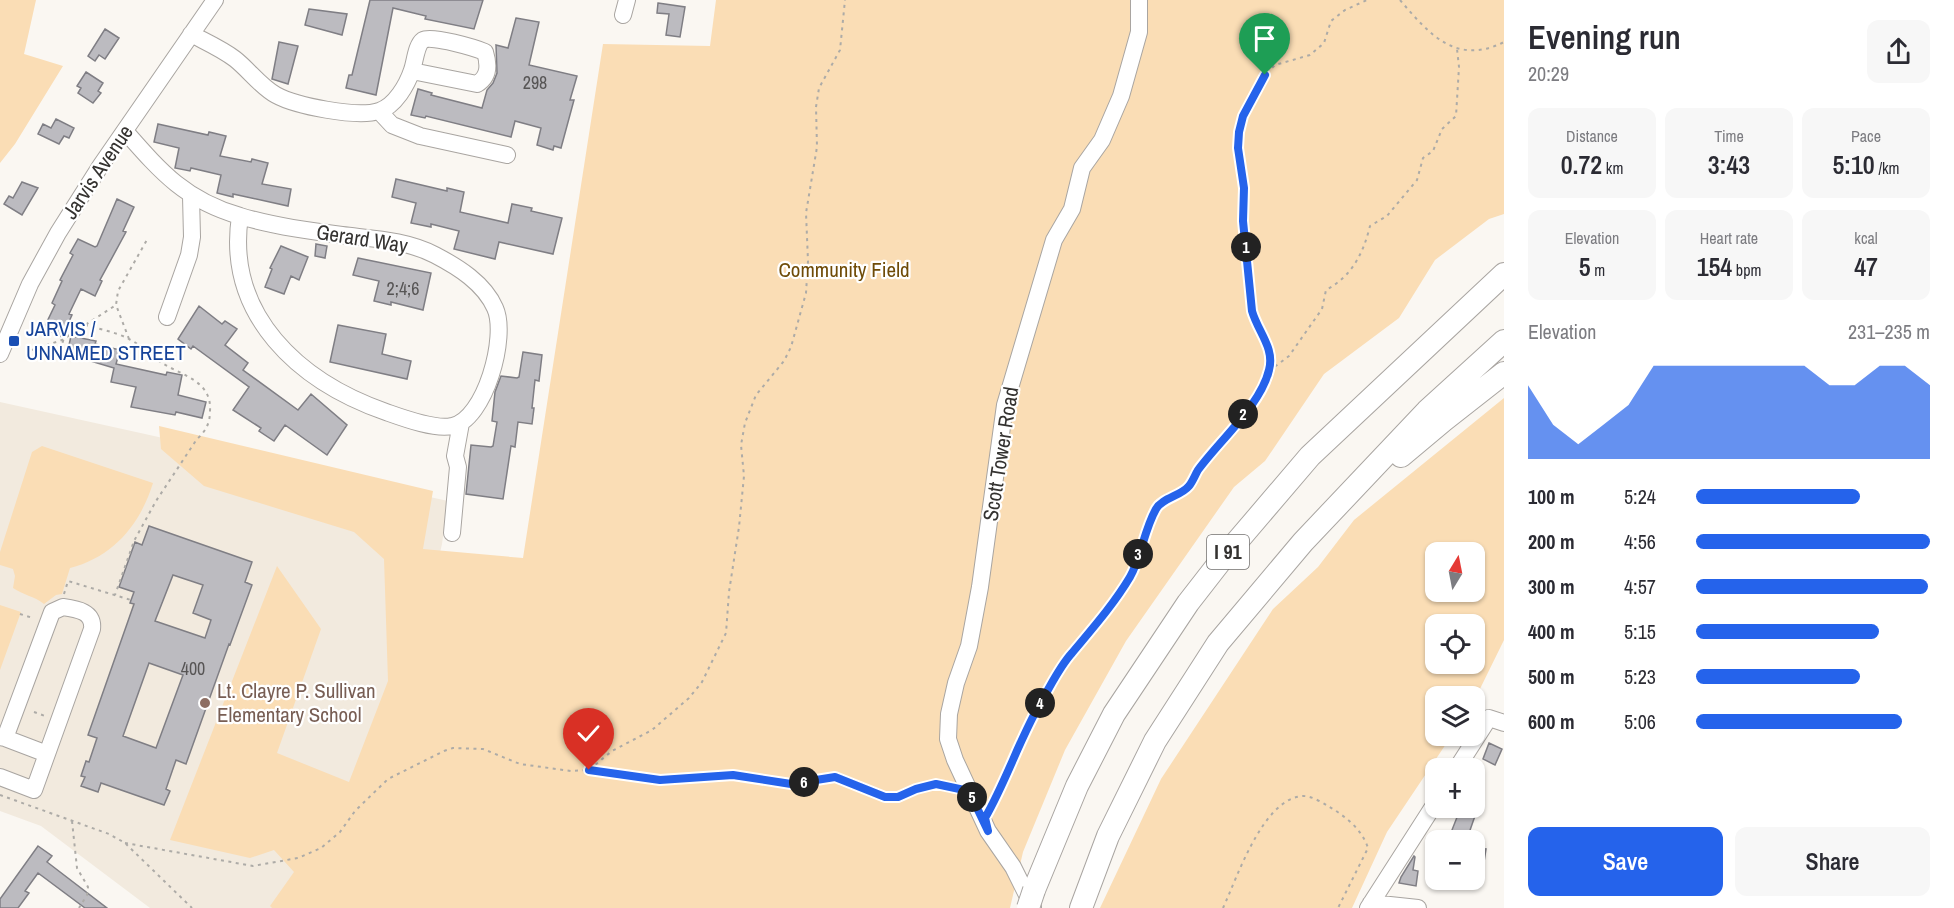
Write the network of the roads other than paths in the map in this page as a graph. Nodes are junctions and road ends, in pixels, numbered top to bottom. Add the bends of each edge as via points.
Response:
1 (215, 0) edge
2 (1139, 0) edge
3 (191, 34) junction
4 (412, 71) dead end
5 (378, 111) junction
6 (125, 131) junction
7 (507, 155) dead end
8 (191, 196) junction
9 (240, 216) junction
10 (1504, 274) edge
11 (167, 317) dead end
12 (1504, 341) edge
13 (0, 354) edge
14 (1504, 373) edge
15 (460, 423) junction
16 (452, 533) dead end
17 (1303, 542) junction
18 (1497, 721) edge
19 (2, 738) edge
20 (47, 754) junction
21 (1466, 758) edge
22 (0, 777) edge
23 (1426, 818) edge
24 (1032, 902) edge
25 (1370, 905) edge
26 (1081, 908) edge
27 (1418, 908) edge

1 - 3 street, Jarvis Avenue
2 - 24 street, Scott Tower Road via 1139,32 1121,96 1102,140 1082,168 1071,209 1054,240 1005,405 979,597 949,714 948,739 955,760 988,831
3 - 5 street via 234,59 283,98 333,110
3 - 6 street, Jarvis Avenue
4 - 5 street via 395,99
5 - 7 street via 392,125 420,135
6 - 8 street, Gerard Way via 158,168
6 - 13 street, Jarvis Avenue via 46,252
8 - 9 street, Gerard Way
8 - 11 street via 189,255
9 - 15 street via 239,256 247,294 260,322 279,347 320,380 377,409 444,427
9 - 15 street, Gerard Way via 414,246 471,277 495,307 500,336 478,405
10 - 24 highway, I 91 via 1310,456 1188,603 1114,714 1077,786
12 - 17 highway, I 91 via 1427,411
14 - 17 highway
15 - 16 street
17 - 26 highway, I 91 via 1218,643 1155,741 1108,836
18 - 21 street
19 - 20 street
19 - 20 street via 52,612 63,607 88,614 92,629
20 - 22 street via 34,790
23 - 25 street
25 - 27 street

